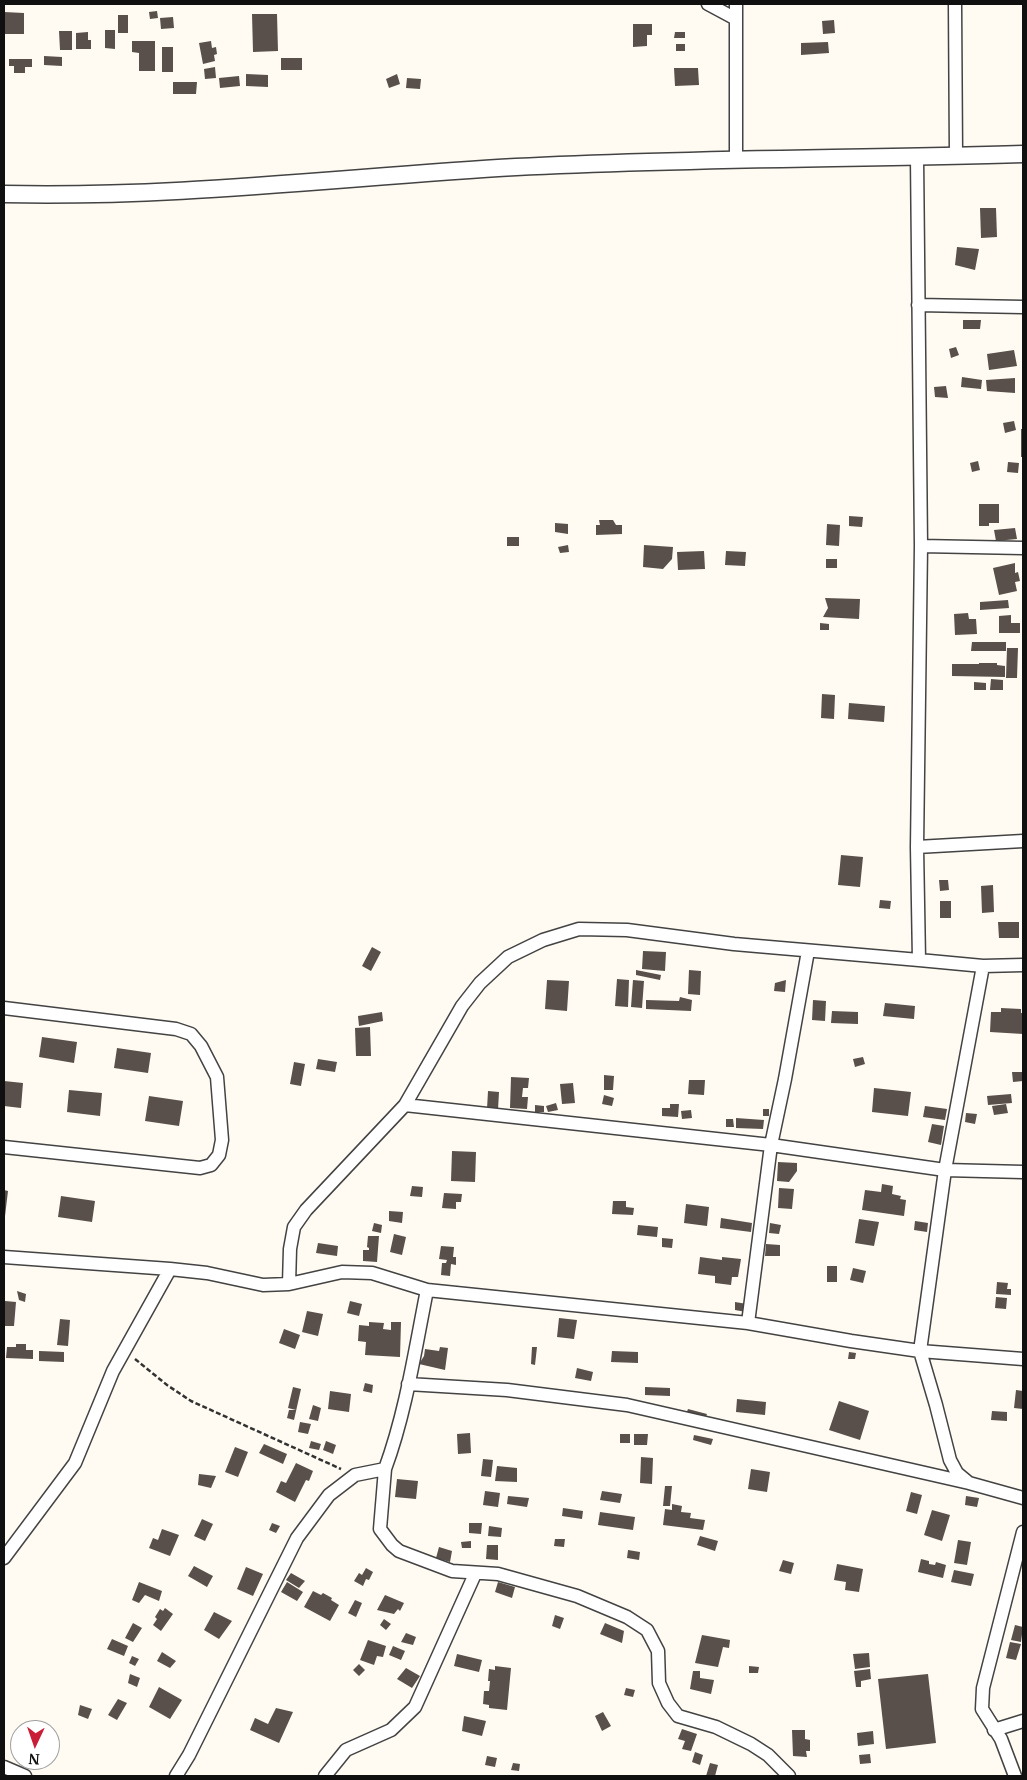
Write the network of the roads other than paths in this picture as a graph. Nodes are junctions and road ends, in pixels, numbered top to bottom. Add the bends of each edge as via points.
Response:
1 (708, 4) edge
2 (736, 4) edge
3 (954, 4) edge
4 (736, 19) junction
5 (1023, 154) edge
6 (956, 156) junction
7 (917, 157) junction
8 (736, 159) junction
9 (4, 194) edge
10 (918, 305) junction
11 (1023, 307) edge
12 (921, 546) junction
13 (1023, 548) edge
14 (1023, 841) edge
15 (917, 847) junction
16 (808, 951) junction
17 (919, 960) junction
18 (1023, 965) edge
19 (983, 966) junction
20 (4, 1008) edge
21 (404, 1105) junction
22 (771, 1145) junction
23 (4, 1147) edge
24 (945, 1170) junction
25 (1023, 1172) edge
26 (4, 1257) edge
27 (170, 1269) junction
28 (289, 1284) junction
29 (427, 1290) junction
30 (748, 1323) junction
31 (920, 1351) junction
32 (1023, 1359) edge
33 (408, 1384) junction
34 (385, 1469) junction
35 (969, 1483) junction
36 (1023, 1498) edge
37 (1023, 1532) edge
38 (4, 1558) edge
39 (475, 1574) junction
40 (1023, 1722) edge
41 (994, 1730) junction
42 (4, 1767) edge
43 (25, 1776) edge
44 (176, 1776) edge
45 (325, 1776) edge
46 (789, 1776) edge
47 (1014, 1776) edge

1 - 4 street
2 - 4 street
3 - 6 street
4 - 8 street
5 - 6 street
6 - 7 street
7 - 8 street
7 - 10 street
8 - 9 street via 517,167 179,190
10 - 11 street
10 - 12 street
12 - 13 street
12 - 15 street
14 - 15 street
15 - 17 street
16 - 17 street
16 - 21 street via 627,930 579,929 543,940 508,957 480,983 462,1006
16 - 22 street
17 - 19 street
18 - 19 street
19 - 24 street
20 - 23 street via 176,1029 191,1034 218,1077 222,1140 219,1155 211,1165 200,1168
21 - 22 street
21 - 28 street via 331,1182 294,1227
22 - 24 street
22 - 30 street
24 - 25 street
24 - 31 street
26 - 27 street
27 - 28 street via 263,1284
27 - 38 street via 113,1371 75,1463
28 - 29 street via 342,1272 372,1273
29 - 30 street
29 - 33 street
30 - 31 street
31 - 32 street
31 - 35 street via 950,1460
33 - 34 street
33 - 35 street via 507,1390 627,1406
34 - 39 street via 380,1530 392,1545 399,1551 442,1568
34 - 44 street via 355,1475 329,1495 297,1538 189,1756
35 - 36 street
37 - 41 street via 983,1688 982,1709
39 - 45 street via 415,1707 391,1730 346,1750
39 - 46 street via 498,1574 577,1596 626,1617 647,1630 658,1651 659,1683 678,1716 716,1727 750,1744 768,1755
40 - 41 street
41 - 47 street
42 - 43 street

